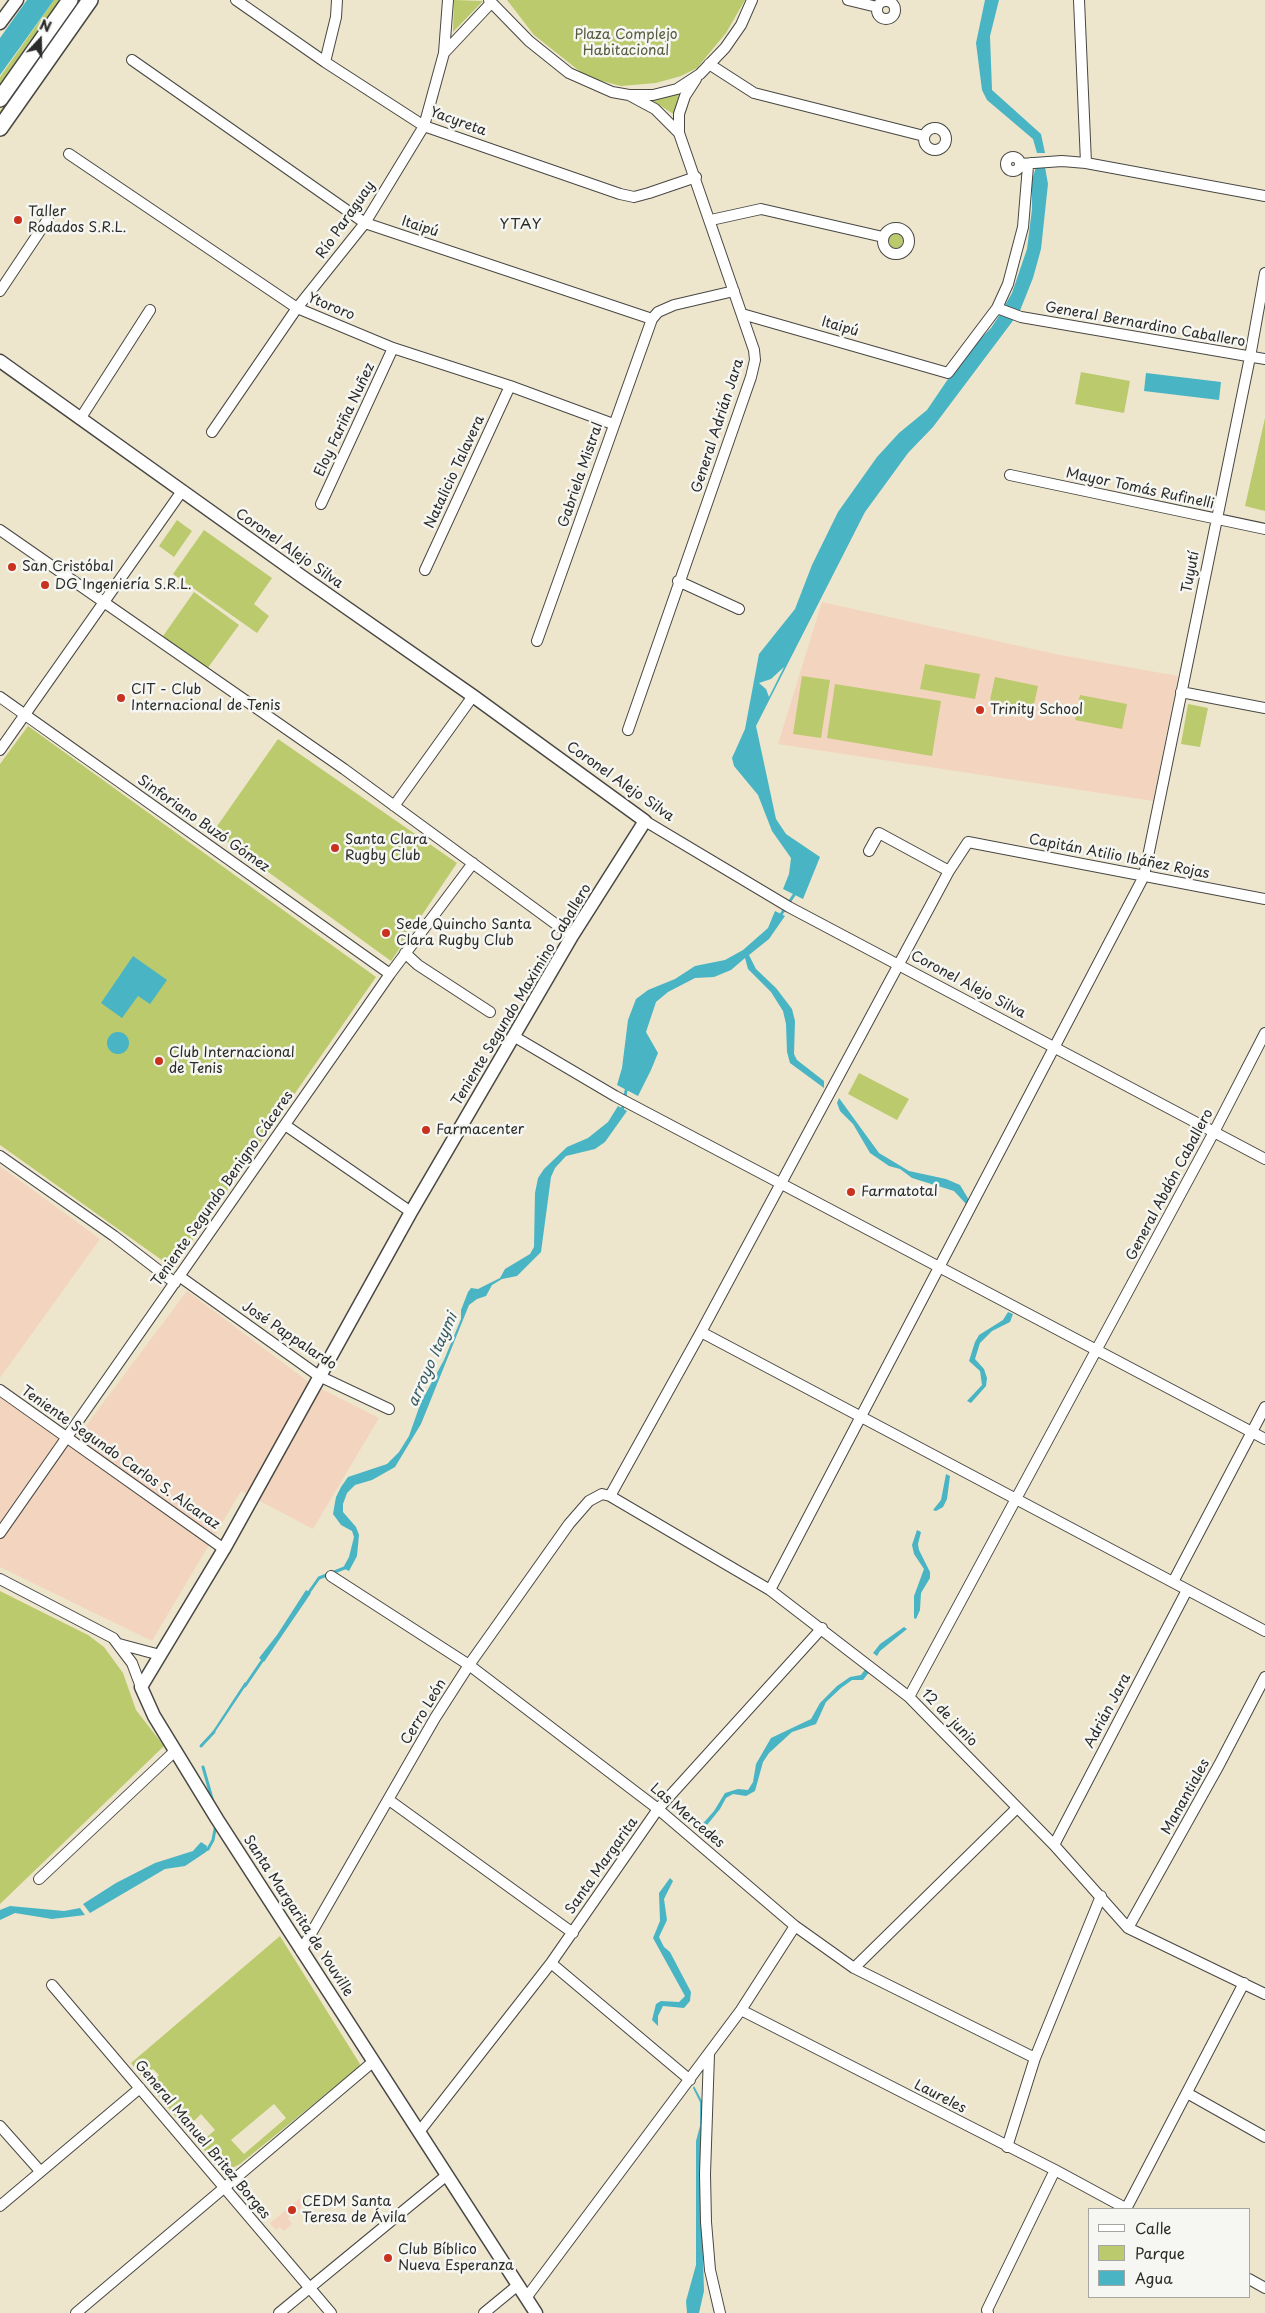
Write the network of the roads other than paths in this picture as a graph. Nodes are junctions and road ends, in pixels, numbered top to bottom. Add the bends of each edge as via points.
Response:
1 (17, 0) edge
2 (70, 0) edge
3 (90, 0) edge
4 (236, 0) edge
5 (337, 0) edge
6 (448, 0) edge
7 (752, 0) edge
8 (848, 0) edge
9 (1080, 0) edge
10 (490, 2) edge
11 (876, 7) dead end
12 (0, 23) edge
13 (444, 53) junction
14 (132, 60) dead end
15 (325, 62) junction
16 (710, 64) junction
17 (700, 74) junction
18 (629, 95) junction
19 (0, 100) edge
20 (424, 126) junction
21 (0, 128) edge
22 (680, 133) junction
23 (924, 136) dead end
24 (69, 154) dead end
25 (1031, 163) junction
26 (1086, 163) junction
27 (1020, 164) dead end
28 (696, 177) junction
29 (1265, 196) edge
30 (48, 219) dead end
31 (711, 220) junction
32 (364, 222) junction
33 (884, 238) dead end
34 (1265, 273) edge
35 (0, 291) edge
36 (734, 291) junction
37 (297, 308) junction
38 (997, 308) junction
39 (150, 310) dead end
40 (742, 314) junction
41 (652, 319) junction
42 (393, 348) junction
43 (1250, 357) junction
44 (1265, 359) edge
45 (0, 361) edge
46 (510, 386) junction
47 (80, 419) junction
48 (613, 424) junction
49 (212, 432) dead end
50 (1010, 476) dead end
51 (182, 491) junction
52 (321, 504) dead end
53 (1216, 520) junction
54 (1265, 529) edge
55 (0, 530) edge
56 (425, 570) dead end
57 (678, 582) junction
58 (104, 602) junction
59 (739, 608) dead end
60 (537, 641) dead end
61 (1182, 692) junction
62 (473, 696) junction
63 (0, 698) edge
64 (1265, 708) edge
65 (24, 715) junction
66 (628, 730) dead end
67 (0, 750) edge
68 (394, 806) junction
69 (645, 821) junction
70 (869, 851) dead end
71 (473, 863) junction
72 (949, 871) junction
73 (1144, 876) junction
74 (1265, 899) edge
75 (572, 936) junction
76 (406, 953) junction
77 (898, 965) junction
78 (390, 974) junction
79 (490, 1012) dead end
80 (1265, 1033) edge
81 (515, 1037) junction
82 (1054, 1047) junction
83 (285, 1124) junction
84 (1214, 1132) junction
85 (0, 1156) edge
86 (1265, 1159) edge
87 (781, 1183) junction
88 (411, 1212) junction
89 (940, 1266) junction
90 (177, 1279) junction
91 (701, 1332) junction
92 (1097, 1350) junction
93 (319, 1376) junction
94 (0, 1390) edge
95 (1265, 1407) edge
96 (389, 1409) dead end
97 (862, 1418) junction
98 (1252, 1432) junction
99 (68, 1437) junction
100 (1265, 1439) edge
101 (610, 1496) junction
102 (1017, 1500) junction
103 (0, 1533) edge
104 (224, 1549) junction
105 (331, 1576) dead end
106 (0, 1579) edge
107 (1173, 1582) junction
108 (770, 1590) junction
109 (1187, 1590) junction
110 (822, 1628) junction
111 (1265, 1631) edge
112 (119, 1644) junction
113 (160, 1655) junction
114 (469, 1665) junction
115 (1265, 1677) edge
116 (141, 1687) junction
117 (908, 1697) junction
118 (175, 1751) junction
119 (389, 1800) junction
120 (1017, 1808) junction
121 (658, 1809) junction
122 (1054, 1845) junction
123 (39, 1878) dead end
124 (1101, 1896) junction
125 (795, 1926) junction
126 (1128, 1928) junction
127 (573, 1933) junction
128 (301, 1952) junction
129 (551, 1963) junction
130 (854, 1968) junction
131 (1244, 1983) junction
132 (52, 1985) dead end
133 (1265, 1994) edge
134 (741, 2010) junction
135 (710, 2053) junction
136 (1035, 2058) junction
137 (374, 2061) junction
138 (690, 2080) junction
139 (140, 2088) junction
140 (1187, 2093) junction
141 (0, 2126) edge
142 (419, 2132) junction
143 (1265, 2137) edge
144 (1007, 2147) junction
145 (1055, 2170) junction
146 (40, 2172) junction
147 (447, 2175) junction
148 (225, 2187) junction
149 (0, 2206) edge
150 (1125, 2208) edge
151 (1128, 2208) edge
152 (1250, 2280) edge
153 (518, 2285) junction
154 (310, 2288) junction
155 (1265, 2288) edge
156 (526, 2298) junction
157 (76, 2313) edge
158 (279, 2313) edge
159 (331, 2313) edge
160 (484, 2313) edge
161 (536, 2313) edge
162 (720, 2313) edge
163 (988, 2313) edge

1 - 12 main road
2 - 19 highway
3 - 21 highway
4 - 15 street, Yacyreta
5 - 15 street
6 - 13 street, Río Paraguay
7 - 16 street via 741,25
8 - 11 street
9 - 26 street
10 - 13 street
10 - 18 street via 548,58 569,73 604,89
13 - 20 street, Río Paraguay
14 - 32 street, Itaipú
15 - 20 street, Yacyreta
16 - 17 street
16 - 23 street via 754,94
17 - 18 street via 677,89 654,95
17 - 22 street via 685,96 679,114
18 - 22 street, General Adrián Jara via 655,109
20 - 28 street, Yacyreta via 634,197
20 - 32 street, Río Paraguay
22 - 28 street, General Adrián Jara
24 - 37 street, Ytororo
25 - 26 street
25 - 27 street
25 - 38 street via 1028,166 1023,227 1008,284
26 - 29 street
28 - 31 street, General Adrián Jara
30 - 35 street
31 - 33 street via 761,209
31 - 36 street, General Adrián Jara
32 - 37 street, Río Paraguay
32 - 41 street, Itaipú
34 - 43 street, Tuyutí
36 - 40 street, General Adrián Jara
36 - 41 street via 674,305 658,312
37 - 42 street, Ytororo
37 - 49 street, Río Paraguay
38 - 40 street, Itaipú via 948,373
38 - 43 street, General Bernardino Caballero via 1020,317
39 - 47 street
40 - 57 street, General Adrián Jara via 754,350 752,374
41 - 48 street, Gabriela Mistral
42 - 46 street, Ytororo
42 - 52 street, Eloy Fariña Nuñez
43 - 44 street, General Bernardino Caballero
43 - 53 street, Tuyutí
45 - 47 main road, Coronel Alejo Silva
46 - 48 street, Ytororo
46 - 56 street, Natalicio Talavera
47 - 51 main road, Coronel Alejo Silva
48 - 60 street, Gabriela Mistral
50 - 53 street, Mayor Tomás Rufinelli
51 - 58 street
51 - 62 main road, Coronel Alejo Silva
53 - 54 street, Mayor Tomás Rufinelli
53 - 61 street, Tuyutí
55 - 58 street
57 - 59 street
57 - 66 street, General Adrián Jara
58 - 65 street
58 - 68 street
61 - 64 street
61 - 73 street, Tuyutí
62 - 68 street
62 - 69 main road, Coronel Alejo Silva
63 - 65 street, Sinforiano Buzó Gómez
65 - 67 street
65 - 78 street, Sinforiano Buzó Gómez
68 - 71 street
69 - 75 main road, Teniente Segundo Maximino Caballero
69 - 77 street, Coronel Alejo Silva via 778,901
70 - 72 street via 879,833
71 - 75 street
71 - 76 street, Teniente Segundo Benigno Cáceres
72 - 73 street, Capitán Atilio Ibáñez Rojas via 968,842
72 - 77 street
73 - 74 street, Capitán Atilio Ibáñez Rojas
73 - 82 street, Tuyutí
75 - 81 main road, Teniente Segundo Maximino Caballero
76 - 78 street, Teniente Segundo Benigno Cáceres
76 - 79 street
77 - 82 street, Coronel Alejo Silva
77 - 87 street
78 - 83 street, Teniente Segundo Benigno Cáceres
80 - 84 street, General Abdón Caballero
81 - 87 street via 615,1096
81 - 88 main road, Teniente Segundo Maximino Caballero
82 - 84 street, Coronel Alejo Silva
82 - 89 street, Tuyutí
83 - 88 street
83 - 90 street, Teniente Segundo Benigno Cáceres
84 - 86 street, Coronel Alejo Silva
84 - 92 street, General Abdón Caballero
85 - 90 street, José Pappalardo
87 - 89 street
87 - 91 street
88 - 93 main road, Teniente Segundo Maximino Caballero
89 - 92 street
89 - 97 street, Tuyutí
90 - 93 street, José Pappalardo
90 - 99 street, Teniente Segundo Benigno Cáceres
91 - 97 street
91 - 101 street
92 - 98 street
92 - 102 street, General Abdón Caballero
93 - 96 street, José Pappalardo
93 - 104 main road, Teniente Segundo Maximino Caballero
94 - 99 street, Teniente Segundo Carlos S. Alcaraz
95 - 98 street
97 - 102 street
97 - 108 street, Tuyutí
98 - 100 street
98 - 107 street
99 - 103 street, Teniente Segundo Benigno Cáceres
99 - 104 street, Teniente Segundo Carlos S. Alcaraz
101 - 108 street, 12 de junio
101 - 114 street, Cerro León via 602,1494 589,1501 568,1524
102 - 107 street
102 - 117 street, General Abdón Caballero
104 - 113 main road, Teniente Segundo Maximino Caballero
105 - 114 street, Las Mercedes
106 - 112 street, Santa Margarita de Youville via 106,1633
107 - 109 street
108 - 110 street, 12 de junio
109 - 111 street
109 - 122 street, Adrián Jara
110 - 117 street, 12 de junio
110 - 121 street, Santa Margarita
112 - 113 street
112 - 116 street, Santa Margarita de Youville via 132,1663
113 - 116 main road, Teniente Segundo Maximino Caballero
114 - 119 street, Cerro León
114 - 121 street, Las Mercedes
115 - 126 street, Manantiales
116 - 118 main road, Santa Margarita de Youville
117 - 120 street, 12 de junio
118 - 123 street
118 - 128 main road, Santa Margarita de Youville
119 - 127 street
119 - 128 street, Cerro León
120 - 122 street, 12 de junio
120 - 130 street
121 - 125 street, Las Mercedes
121 - 127 street, Santa Margarita
122 - 124 street, 12 de junio
124 - 126 street, 12 de junio
124 - 136 street
125 - 130 street, Las Mercedes
125 - 134 street
126 - 131 street, 12 de junio
127 - 129 street, Santa Margarita
128 - 137 main road, Santa Margarita de Youville
129 - 138 street
129 - 142 street, Santa Margarita
130 - 136 street, Las Mercedes
131 - 133 street, 12 de junio
131 - 140 street
132 - 139 street, General Manuel Britez Borges
134 - 135 street
134 - 144 street, Laureles
135 - 138 street
135 - 162 street via 706,2222 710,2270
136 - 144 street
137 - 142 main road, Santa Margarita de Youville
137 - 148 street
138 - 156 street
139 - 146 street
139 - 148 street, General Manuel Britez Borges
140 - 143 street
140 - 151 street
141 - 146 street
142 - 147 main road, Santa Margarita de Youville
144 - 145 street, Laureles
145 - 150 street, Laureles
145 - 163 street
146 - 149 street
147 - 153 main road, Santa Margarita de Youville
147 - 154 street
148 - 154 street, General Manuel Britez Borges
148 - 157 street
152 - 155 street
153 - 156 main road, Santa Margarita de Youville
153 - 160 street
154 - 158 street
154 - 159 street, General Manuel Britez Borges
156 - 161 main road, Santa Margarita de Youville

